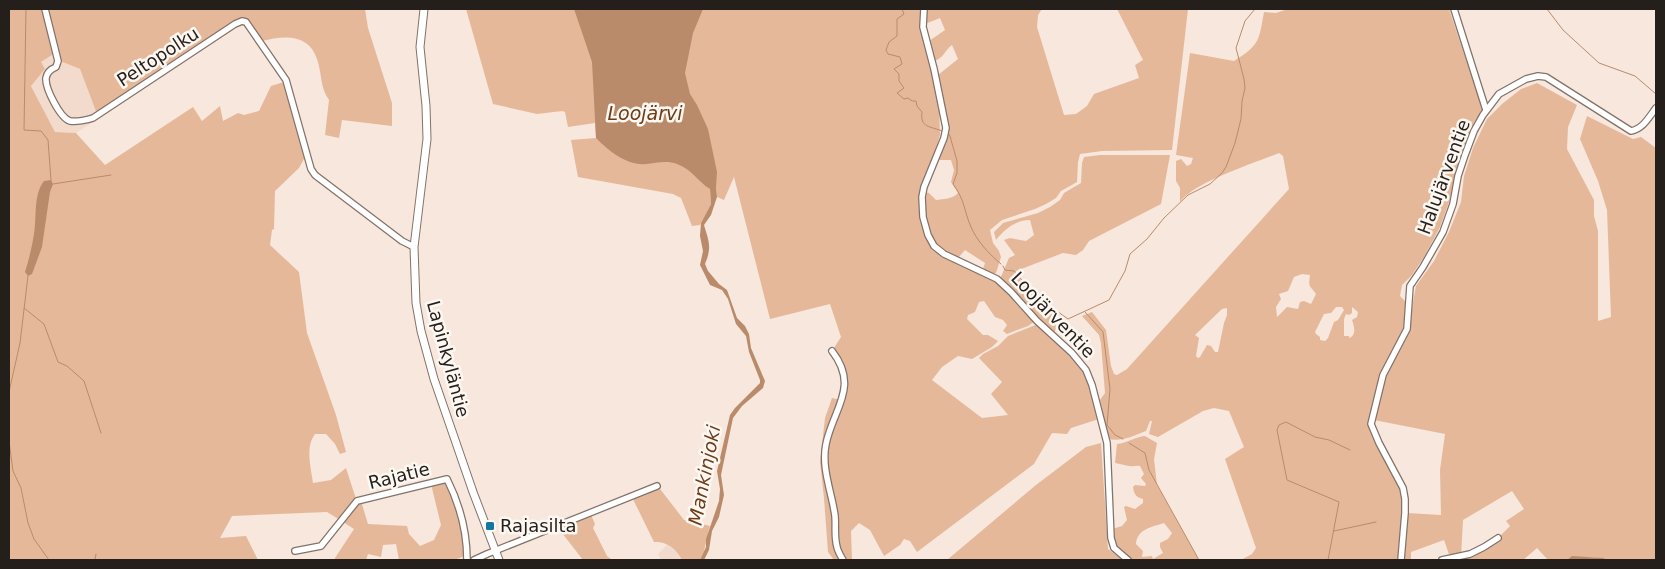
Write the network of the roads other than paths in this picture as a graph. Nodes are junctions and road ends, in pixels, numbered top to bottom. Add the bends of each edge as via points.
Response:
1 (44, 9) edge
2 (424, 9) edge
3 (924, 9) edge
4 (1454, 9) edge
5 (1656, 108) edge
6 (1486, 110) junction
7 (414, 247) junction
8 (832, 351) dead end
9 (657, 486) dead end
10 (1498, 538) dead end
11 (495, 550) junction
12 (295, 551) dead end
13 (467, 560) edge
14 (474, 560) edge
15 (499, 560) edge
16 (844, 560) edge
17 (1128, 560) edge
18 (1401, 560) edge
19 (1442, 560) edge

1 - 7 street, Peltopolku via 58,61 46,78 48,88 57,109 70,121 94,118 235,24 246,22 286,80 311,169 402,242
2 - 7 main road, Lapinkyläntie via 420,53 427,139
3 - 17 street, Loojärventie via 922,27 946,128 922,196 928,235 939,251 997,279 1086,370 1107,443 1111,538 1114,548
4 - 6 street
5 - 6 street, Halujärventie via 1643,126 1631,130 1546,77 1538,76 1499,94
6 - 18 street, Halujärventie via 1465,155 1443,232 1410,286 1406,329 1383,375 1372,420 1374,434 1403,488
7 - 11 main road, Lapinkyläntie via 416,303 428,357
8 - 16 street via 840,362 845,389 828,437 825,463 836,546
9 - 11 street
10 - 19 street via 1470,554
11 - 14 street
11 - 15 main road, Lapinkyläntie
12 - 13 street, Rajatie via 321,546 357,501 447,479 466,530

